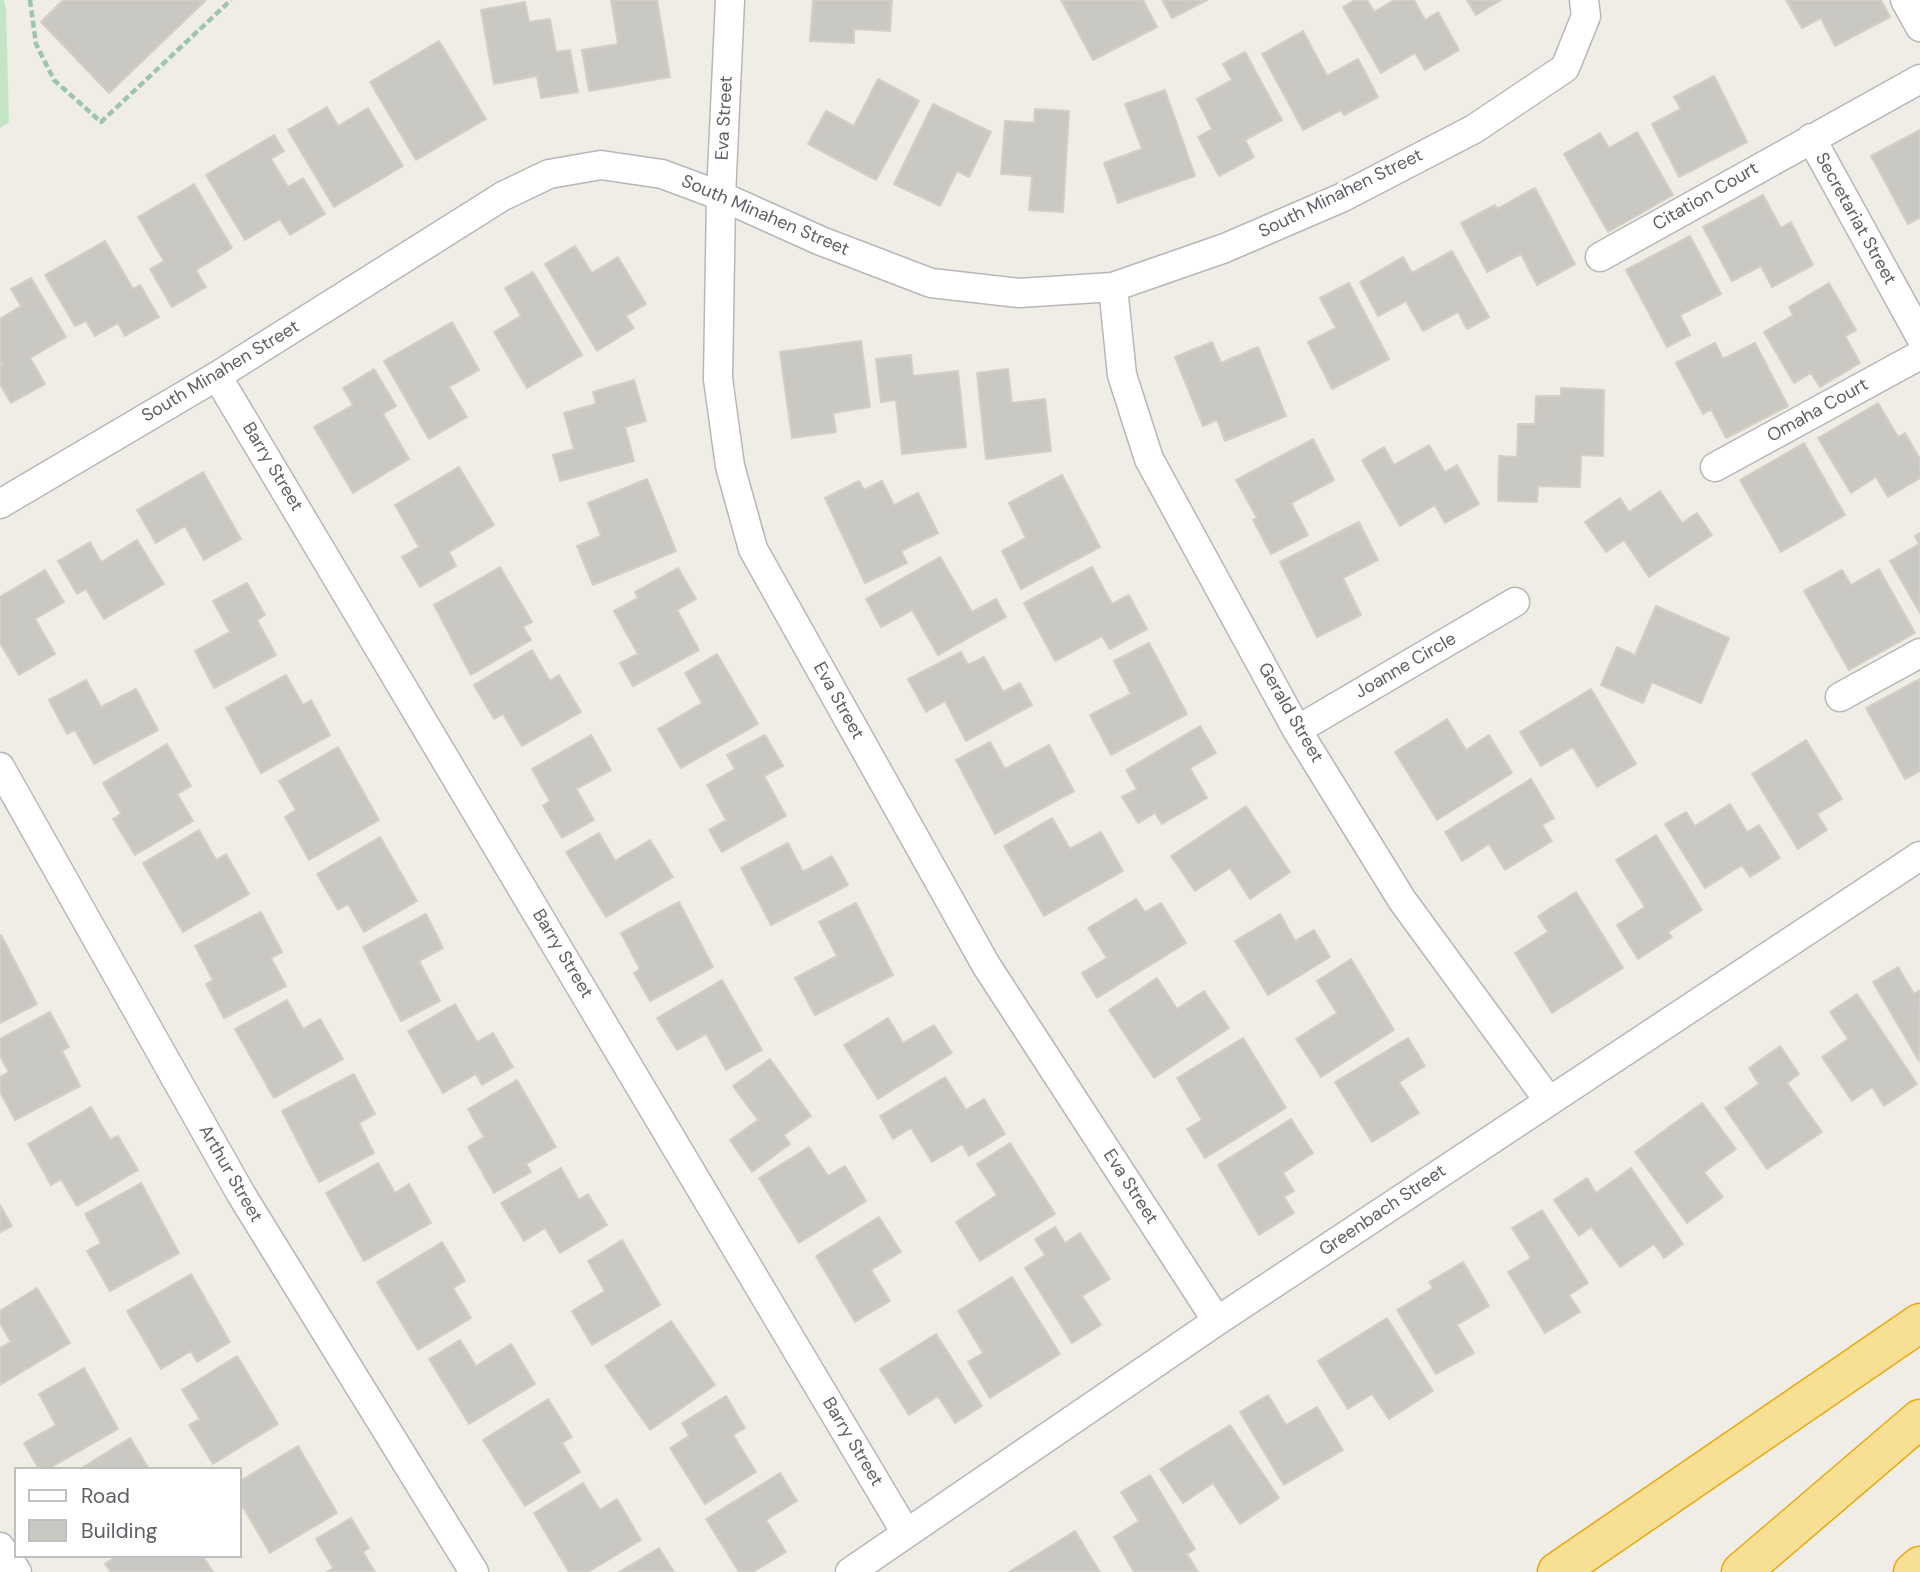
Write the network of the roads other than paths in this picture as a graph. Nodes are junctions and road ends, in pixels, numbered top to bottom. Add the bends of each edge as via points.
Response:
1 (730, 0) edge
2 (1584, 0) edge
3 (1905, 0) edge
4 (1920, 27) edge
5 (1920, 79) edge
6 (1811, 138) junction
7 (721, 196) junction
8 (1600, 257) dead end
9 (1113, 287) junction
10 (1920, 336) edge
11 (1920, 355) edge
12 (217, 376) junction
13 (1715, 467) dead end
14 (0, 504) edge
15 (1514, 602) dead end
16 (1920, 653) edge
17 (1840, 697) dead end
18 (1297, 730) junction
19 (0, 767) edge
20 (1918, 858) edge
21 (1549, 1101) junction
22 (1217, 1321) junction
23 (1920, 1323) edge
24 (1920, 1419) edge
25 (906, 1533) junction
26 (0, 1547) edge
27 (1920, 1566) edge
28 (18, 1572) edge
29 (474, 1572) edge
30 (850, 1572) edge
31 (1557, 1572) edge
32 (1741, 1572) edge
33 (1913, 1572) edge

1 - 7 street, Eva Street
2 - 9 street, South Minahen Street via 1586,16 1565,68 1474,129 1340,198 1225,248
3 - 4 street
5 - 6 street, Citation Court
6 - 8 street, Citation Court
6 - 10 street, Secretariat Street
7 - 9 street, South Minahen Street via 931,283 1019,293
7 - 12 street, South Minahen Street via 662,174 601,165 549,174 503,195
7 - 22 street, Eva Street via 718,379 730,466 753,549 986,965
9 - 18 street, Gerald Street via 1122,376 1149,459
11 - 13 street, Omaha Court
12 - 14 street, South Minahen Street
12 - 25 street, Barry Street
15 - 18 street, Joanne Circle
16 - 17 street
18 - 21 street, Gerald Street via 1402,900
19 - 29 street, Arthur Street via 241,1194
20 - 21 street, Greenbach Street
21 - 22 street, Greenbach Street
22 - 25 street, Greenbach Street
23 - 31 highway
24 - 32 highway
25 - 30 street, Greenbach Street
26 - 28 street
27 - 33 highway

